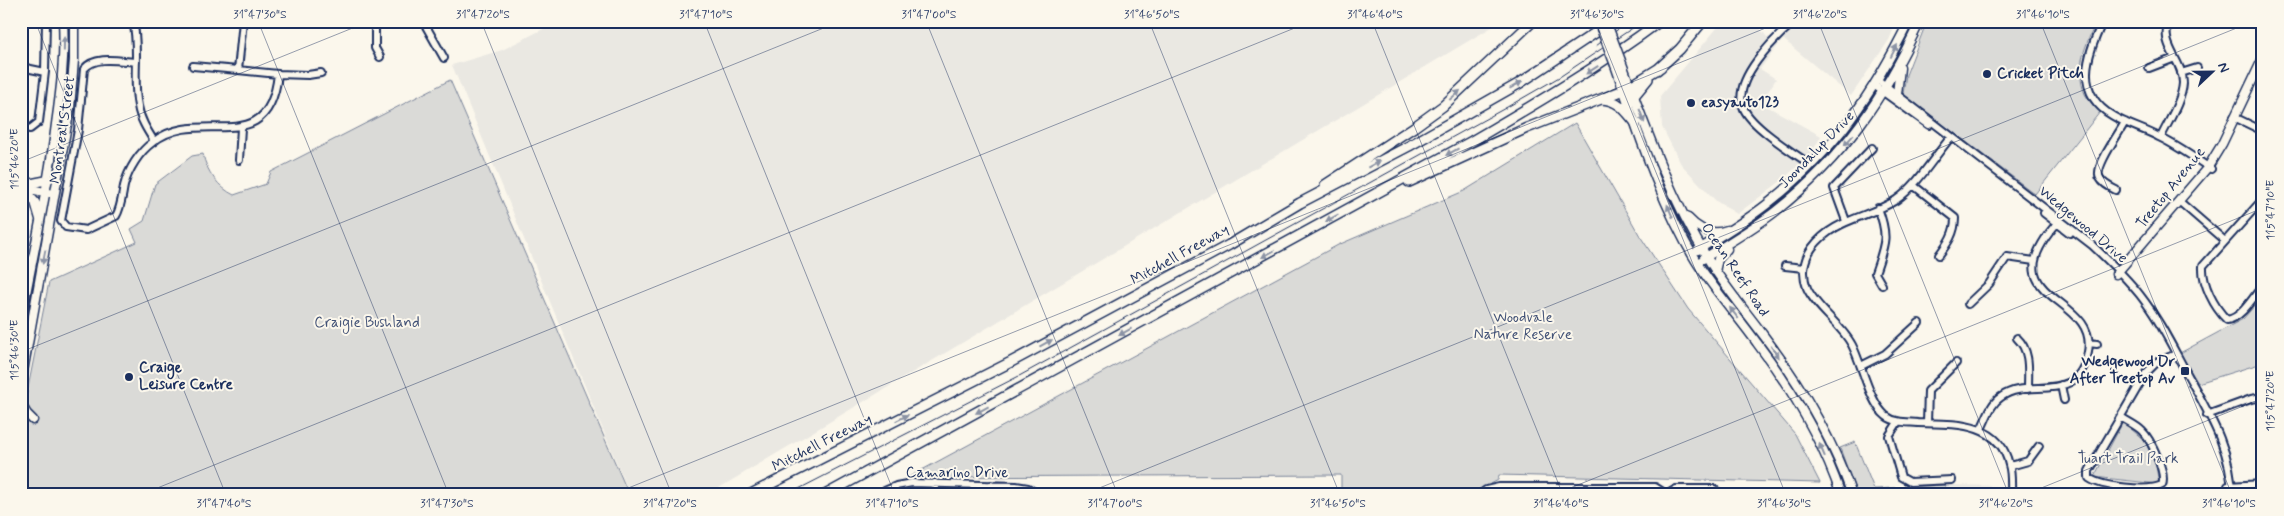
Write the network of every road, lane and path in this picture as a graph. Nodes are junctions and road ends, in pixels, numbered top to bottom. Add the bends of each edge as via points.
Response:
1 (46, 21) edge
2 (63, 21) edge
3 (74, 21) edge
4 (133, 21) edge
5 (243, 21) edge
6 (350, 21) edge
7 (404, 21) edge
8 (423, 21) edge
9 (1533, 21) edge
10 (1598, 21) edge
11 (1606, 21) edge
12 (1614, 21) edge
13 (1660, 21) edge
14 (1703, 21) edge
15 (1795, 21) edge
16 (1920, 21) edge
17 (2103, 21) edge
18 (2169, 21) edge
19 (376, 23) junction
20 (1908, 23) edge
21 (380, 57) dead end
22 (444, 58) dead end
23 (2174, 58) junction
24 (2263, 58) edge
25 (1901, 61) junction
26 (136, 62) junction
27 (1618, 63) junction
28 (193, 66) dead end
29 (2263, 66) edge
30 (21, 67) edge
31 (1660, 67) junction
32 (2149, 68) dead end
33 (2197, 68) dead end
34 (238, 70) junction
35 (45, 72) junction
36 (320, 73) dead end
37 (2181, 73) junction
38 (278, 74) junction
39 (1877, 83) junction
40 (1627, 88) junction
41 (1885, 89) junction
42 (1897, 94) junction
43 (1634, 96) junction
44 (1600, 99) junction
45 (2236, 118) junction
46 (2125, 122) junction
47 (1636, 124) junction
48 (21, 127) edge
49 (241, 128) junction
50 (2263, 131) edge
51 (2161, 138) junction
52 (1949, 139) junction
53 (154, 141) junction
54 (1872, 148) dead end
55 (239, 160) dead end
56 (1811, 165) junction
57 (2209, 168) junction
58 (48, 180) junction
59 (1913, 185) junction
60 (23, 190) edge
61 (1384, 190) junction
62 (2116, 190) dead end
63 (45, 195) junction
64 (55, 196) junction
65 (2263, 199) edge
66 (1300, 203) junction
67 (2181, 203) junction
68 (1878, 208) junction
69 (1680, 210) junction
70 (1846, 220) junction
71 (41, 221) junction
72 (2058, 221) junction
73 (1738, 226) junction
74 (1744, 235) junction
75 (2226, 241) junction
76 (1701, 248) junction
77 (1692, 254) junction
78 (1939, 255) dead end
79 (1706, 257) junction
80 (2034, 261) junction
81 (1697, 263) junction
82 (1785, 266) dead end
83 (1804, 268) junction
84 (1715, 271) junction
85 (2120, 274) junction
86 (1882, 285) dead end
87 (2263, 285) edge
88 (1968, 304) dead end
89 (21, 320) edge
90 (1919, 323) dead end
91 (2017, 338) dead end
92 (2089, 343) junction
93 (2097, 344) dead end
94 (2174, 354) junction
95 (1956, 362) dead end
96 (1861, 366) junction
97 (21, 383) edge
98 (2062, 385) junction
99 (2028, 389) junction
100 (2263, 397) edge
101 (2064, 400) dead end
102 (21, 404) edge
103 (2208, 415) junction
104 (2121, 418) junction
105 (33, 420) dead end
106 (1898, 422) junction
107 (1927, 423) junction
108 (1981, 429) junction
109 (2039, 446) dead end
110 (1838, 458) junction
111 (2010, 466) junction
112 (1952, 480) dead end
113 (935, 483) junction
114 (2263, 484) edge
115 (991, 485) junction
116 (2229, 486) junction
117 (1666, 494) edge
118 (749, 495) edge
119 (825, 495) edge
120 (875, 495) edge
121 (935, 495) edge
122 (992, 495) edge
123 (1040, 495) edge
124 (1478, 495) edge
125 (1722, 495) edge
126 (1841, 495) edge
127 (1848, 495) edge
128 (1852, 495) edge
129 (2011, 495) edge
130 (2227, 495) edge
131 (2232, 495) edge

1 - 35 street
58 -> 2 main road via 62,80
3 - 64 main road via 73,84
4 - 26 street
5 - 34 street
6 - 19 street
7 - 19 street
8 - 22 street
66 -> 9 highway via 1443,106
10 - 27 main road, Ocean Reef Road, bridge
11 - 27 main road, Ocean Reef Road, bridge
66 -> 12 highway, Mitchell Freeway via 1520,83
13 -> 61 highway via 1614,56 1562,89
14 - 31 highway
15 - 56 street via 1770,43 1749,74 1741,96 1744,109 1763,129
16 - 25 main road, Joondalup Drive
17 - 46 street via 2088,57 2086,75 2101,106
18 - 23 street via 2166,38
19 - 21 street via 374,48
39 -> 20 main road, Joondalup Drive
23 - 32 street
23 - 37 street
24 - 45 main road, Treetop Avenue
25 - 41 main road, Joondalup Drive
25 - 42 main road
26 - 53 street via 138,106
26 - 53 street, Montreal Street via 96,60 84,69 78,130 61,221 66,227 80,231 112,219 118,212 133,165
27 - 40 main road, Ocean Reef Road
28 - 34 street
29 - 45 main road, Treetop Avenue
30 - 35 street
31 - 40 highway
31 - 43 highway
33 - 37 street
34 - 38 street
35 - 48 street via 39,122 30,129
36 - 38 street
37 - 51 street via 2182,89
38 - 49 street via 276,92 268,110
39 - 41 street, Wedgewood Drive
39 - 56 main road, Joondalup Drive via 1844,130
40 - 43 main road, Ocean Reef Road
40 - 44 highway
40 - 47 main road, Ocean Reef Road
41 - 42 street, Wedgewood Drive
41 - 52 street, Wedgewood Drive
41 -> 74 main road, Joondalup Drive via 1852,137 1819,173
42 - 52 street, Wedgewood Drive
43 -> 69 main road, Ocean Reef Road
44 - 47 highway via 1621,105
44 - 61 highway
45 - 50 street
45 - 57 main road, Treetop Avenue
46 - 51 street
46 - 62 street via 2098,167 2101,180
77 -> 47 main road, Ocean Reef Road via 1670,210
49 - 53 street via 191,127
49 - 55 street
51 - 57 street
52 - 59 street
52 - 72 street, Wedgewood Drive
54 - 70 street via 1834,188
56 - 73 main road, Joondalup Drive
57 - 67 main road, Treetop Avenue
58 - 60 main road
58 - 63 main road
59 - 68 street via 1896,200
59 - 78 street via 1955,218 1951,238
60 - 63 main road
60 - 71 main road via 35,202
61 -> 119 highway
63 - 64 main road
63 - 71 main road
64 -> 97 main road
65 - 75 street
118 -> 66 highway, Mitchell Freeway via 1011,362 1229,245
67 - 75 street
67 - 85 main road, Treetop Avenue
68 - 70 street
68 - 86 street via 1886,239 1875,273
69 - 73 main road via 1693,224 1710,232 1723,232
69 - 76 main road, Ocean Reef Road
70 - 83 street via 1826,233 1811,249
71 - 89 main road
72 - 80 street via 2037,248
72 - 85 street, Wedgewood Drive
73 - 76 main road, Joondalup Drive
74 - 79 main road, Joondalup Drive
74 - 84 main road via 1720,255
75 - 87 street via 2203,266 2203,278 2220,314 2227,320 2234,319
76 - 77 main road, Joondalup Drive
76 - 79 main road, Ocean Reef Road
77 - 81 main road, Ocean Reef Road
79 - 81 main road, Joondalup Drive
79 - 84 main road, Ocean Reef Road
80 - 88 street via 2007,257 1989,284
80 - 92 street via 2040,284 2082,323
126 -> 81 main road, Ocean Reef Road via 1821,446 1793,394
82 - 83 street
83 - 96 street via 1808,290 1846,335
84 -> 110 main road, Ocean Reef Road via 1813,408
85 - 94 street, Wedgewood Drive via 2145,302
90 - 96 street via 1886,354
91 - 99 street via 2028,357
92 - 93 street
92 - 98 street via 2088,354 2079,372
94 - 103 street, Wedgewood Drive
94 - 104 street via 2157,362 2146,373
95 - 107 street via 1928,391
96 - 106 street via 1878,408
98 - 99 street
98 - 101 street
99 - 108 street via 2002,396 1992,407
100 - 103 street
102 - 105 main road
103 - 116 street, Wedgewood Drive via 2226,456
104 - 104 street via 2091,465 2090,478 2106,485 2144,488 2162,485 2164,477 2148,438
106 - 107 street
106 - 112 street via 1889,436 1901,477 1910,482
107 - 108 street
108 - 111 street via 2000,446
109 - 111 street via 2028,461
110 - 127 main road
110 - 128 main road, Ocean Reef Road
111 - 129 street
113 - 115 street, Camarino Drive
113 - 120 street, Camarino Drive via 902,484
113 - 121 street
114 - 116 street
115 - 122 street
115 - 123 street, Camarino Drive via 1028,488
116 - 130 street, Wedgewood Drive
116 - 131 street, Wedgewood Drive
117 - 124 street via 1655,487 1532,486 1499,487
117 - 125 street via 1676,490 1714,489

